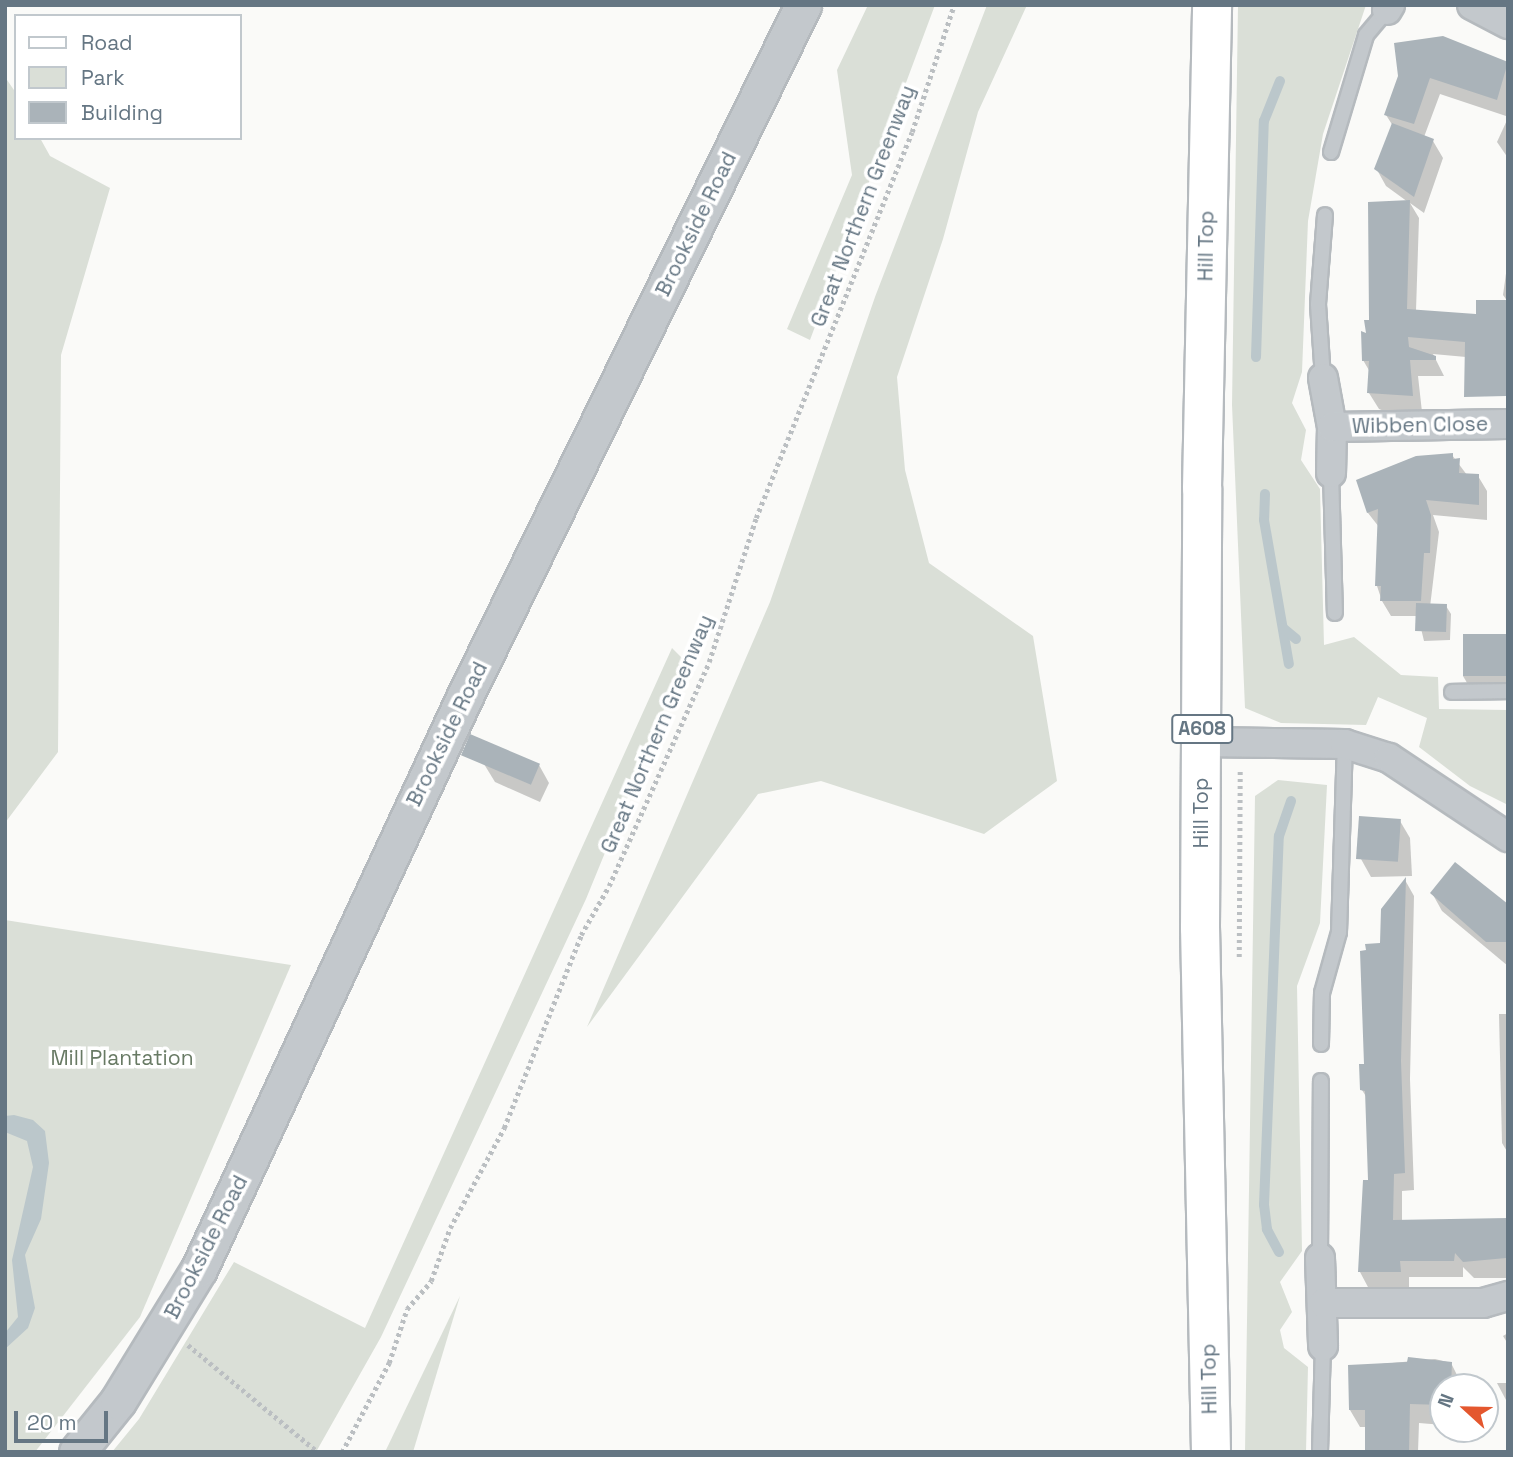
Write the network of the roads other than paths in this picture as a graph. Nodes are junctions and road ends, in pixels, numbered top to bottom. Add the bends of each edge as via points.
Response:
1 (803, 5) edge
2 (1212, 5) edge
3 (1472, 5) edge
4 (1388, 8) edge
5 (1508, 24) edge
6 (1331, 152) dead end
7 (1325, 215) dead end
8 (1323, 378) joint
9 (1508, 424) edge
10 (1332, 427) junction
11 (1331, 473) joint
12 (1335, 613) dead end
13 (1508, 691) edge
14 (1452, 692) dead end
15 (1202, 742) junction
16 (1345, 744) junction
17 (1508, 836) edge
18 (1321, 1044) dead end
19 (1321, 1081) dead end
20 (1320, 1258) joint
21 (1508, 1296) edge
22 (1324, 1303) junction
23 (1322, 1346) joint
24 (77, 1452) edge
25 (1211, 1452) edge
26 (1320, 1452) edge

1 - 24 street, Brookside Road via 459,708 332,975 231,1204 166,1327 118,1402
2 - 15 main road, Hill Top / A608
3 - 5 street
4 - 6 lane via 1366,35
7 - 8 lane via 1318,304
8 - 10 street, Wibben Close
9 - 10 street, Wibben Close
10 - 11 street, Wibben Close
11 - 12 lane
13 - 14 lane
15 - 16 street
15 - 25 main road, Hill Top / A608 via 1200,928
16 - 17 street via 1389,758
16 - 18 lane via 1339,932 1322,993
19 - 20 lane
20 - 22 street
21 - 22 street via 1483,1303
22 - 23 street
23 - 26 lane

